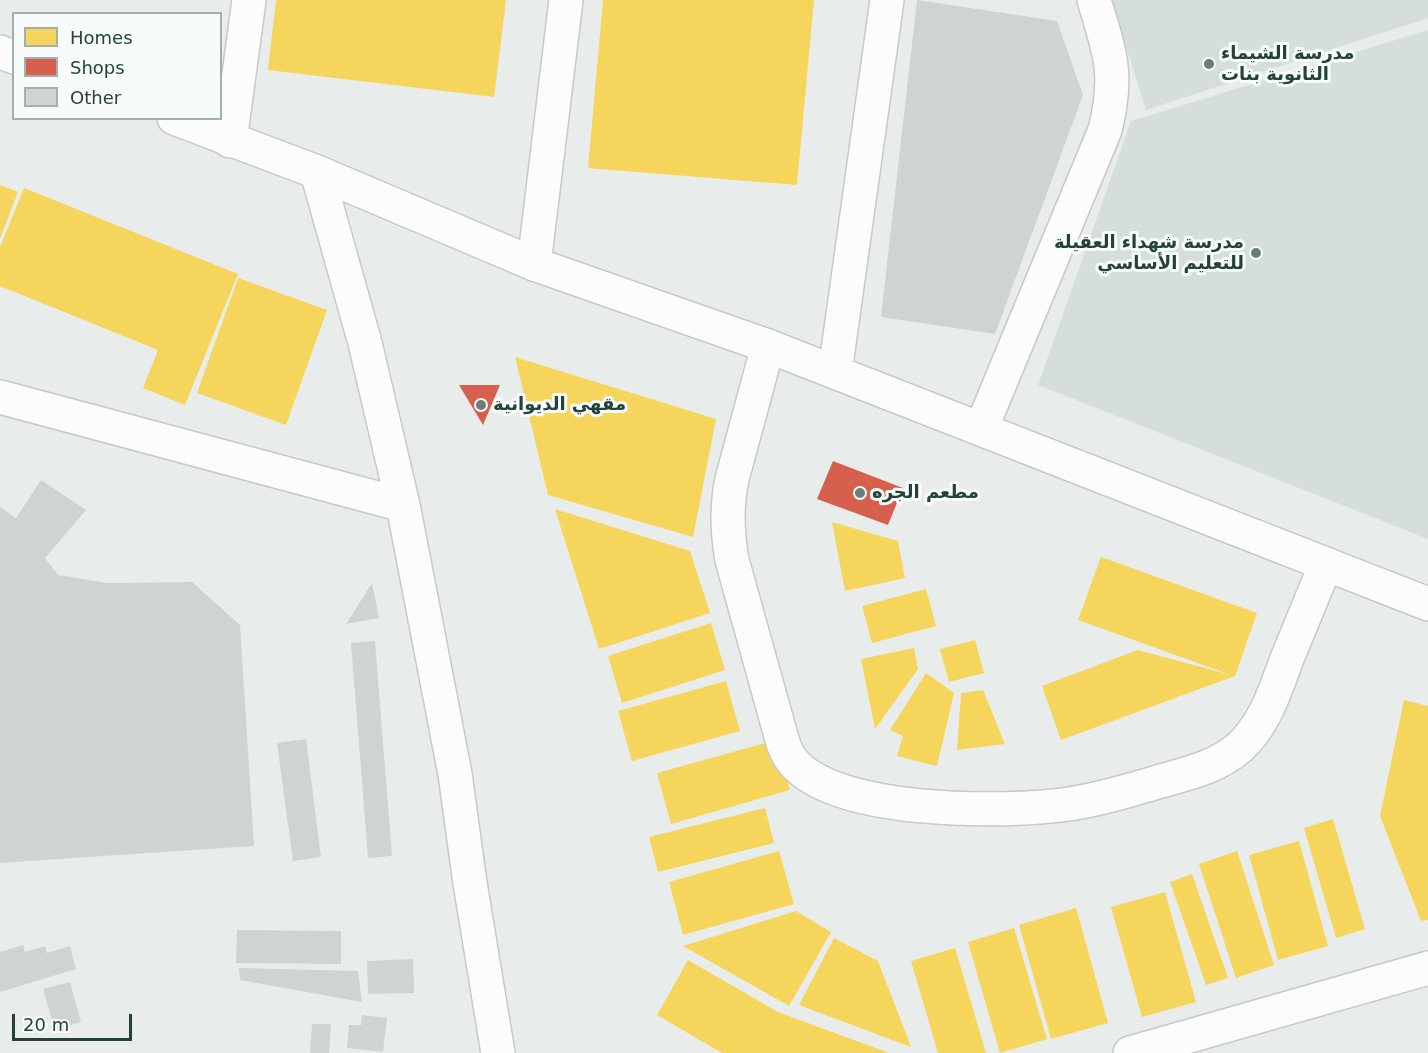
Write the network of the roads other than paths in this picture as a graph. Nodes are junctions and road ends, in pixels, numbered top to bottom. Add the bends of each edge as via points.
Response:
1 (249, 0) edge
2 (566, 0) edge
3 (887, 0) edge
4 (1094, 0) edge
5 (179, 120) edge
6 (230, 141) junction
7 (317, 172) junction
8 (534, 264) junction
9 (768, 345) junction
10 (835, 372) junction
11 (0, 397) edge
12 (981, 429) junction
13 (403, 505) junction
14 (1326, 564) junction
15 (1428, 604) edge
16 (1428, 968) edge
17 (498, 1053) edge
18 (1130, 1053) edge

1 - 6 street
2 - 8 street
3 - 10 street
4 - 12 street via 1113,74 1105,130
5 - 6 street
6 - 7 street
7 - 8 street
7 - 13 street via 365,343
8 - 9 street
9 - 10 street
9 - 14 street via 728,498 730,549 791,759 819,781 846,792 924,807 1024,808 1113,795 1211,766 1240,747 1264,717
10 - 12 street
11 - 13 street
12 - 14 street
13 - 17 street via 455,774
14 - 15 street
16 - 18 street

